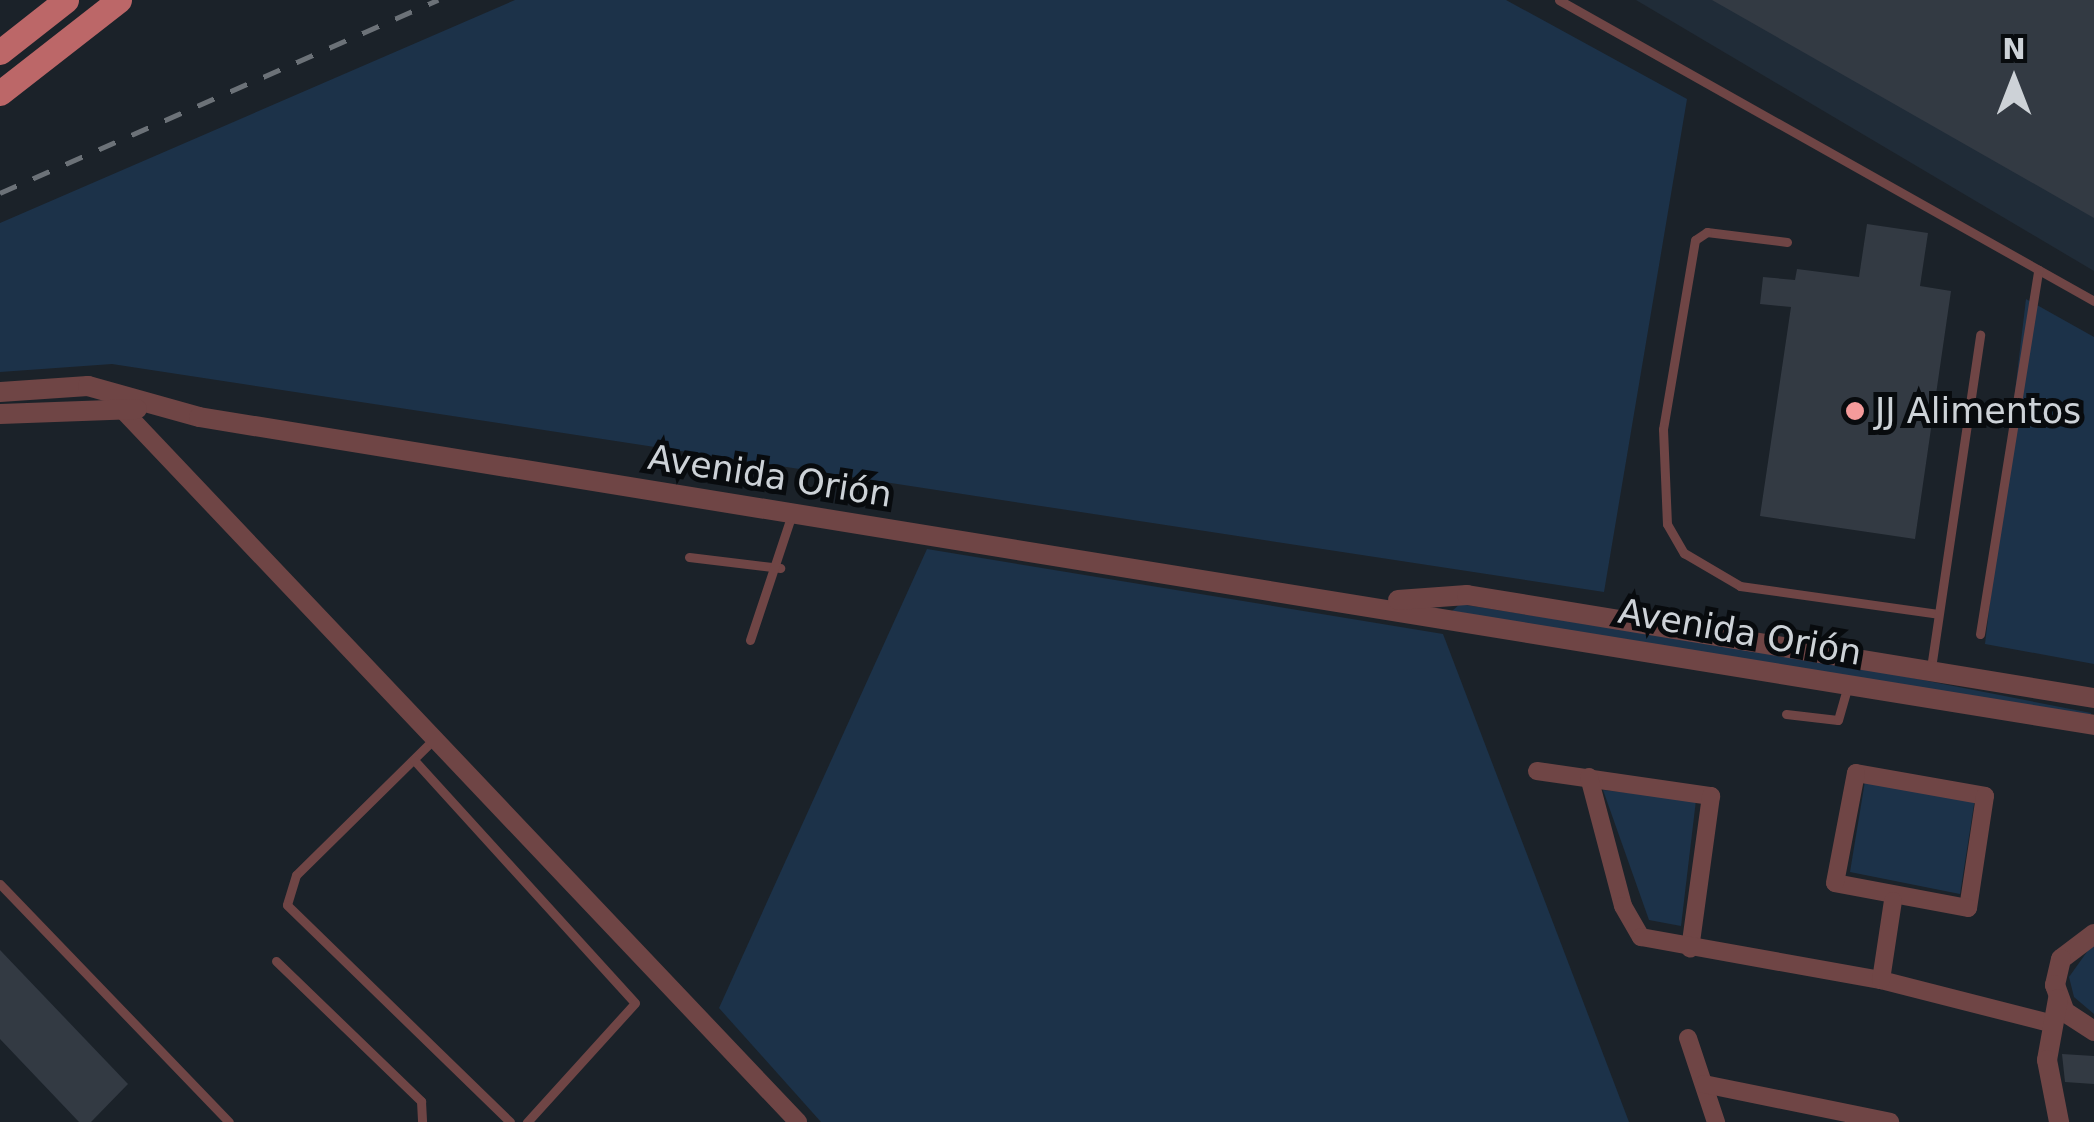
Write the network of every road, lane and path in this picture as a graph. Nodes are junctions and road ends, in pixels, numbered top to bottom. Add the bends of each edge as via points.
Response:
1 (66, 0) edge
2 (119, 0) edge
3 (1559, 0) edge
4 (0, 52) edge
5 (0, 93) edge
6 (1787, 242) dead end
7 (2038, 270) junction
8 (2094, 301) edge
9 (1980, 335) dead end
10 (0, 392) edge
11 (106, 392) junction
12 (154, 409) junction
13 (121, 410) junction
14 (0, 414) edge
15 (792, 514) junction
16 (689, 557) dead end
17 (780, 568) junction
18 (1376, 603) junction
19 (1938, 614) junction
20 (1980, 634) dead end
21 (750, 640) dead end
22 (1930, 668) junction
23 (1848, 684) junction
24 (2094, 698) edge
25 (1786, 714) dead end
26 (2094, 725) edge
27 (432, 740) junction
28 (414, 760) junction
29 (1537, 771) dead end
30 (1589, 778) junction
31 (0, 884) edge
32 (1893, 901) junction
33 (2094, 934) edge
34 (1690, 948) junction
35 (276, 961) dead end
36 (1881, 980) junction
37 (2058, 999) junction
38 (2050, 1023) junction
39 (2094, 1031) edge
40 (1688, 1038) dead end
41 (1704, 1084) junction
42 (229, 1122) edge
43 (422, 1122) edge
44 (510, 1122) edge
45 (527, 1122) edge
46 (798, 1122) edge
47 (1716, 1122) edge
48 (1890, 1122) edge
49 (2059, 1122) edge

1 - 4 main road
2 - 5 main road
3 - 7 lane
6 - 19 lane via 1707,232 1695,240 1663,429 1659,491 1668,524 1684,553 1740,586
7 - 8 lane
7 - 20 lane
9 - 19 lane
10 - 11 street, Avenida Orión
11 - 12 street, Avenida Orión
11 - 13 street
12 - 13 street, Avenida Orión
12 - 15 street, Avenida Orión
13 - 14 street, Avenida Orión
13 - 27 street
15 - 17 lane
15 - 18 street, Avenida Orión
16 - 17 lane
17 - 21 lane
18 - 22 street, Avenida Orión via 1467,595
18 - 23 street, Avenida Orión
19 - 22 lane
22 - 24 street, Avenida Orión
23 - 25 lane via 1838,720
23 - 26 street, Avenida Orión
27 - 28 lane
27 - 46 street
28 - 44 lane via 296,875 288,905
28 - 45 lane via 635,1003
29 - 30 street
30 - 34 street via 1623,906 1641,937
30 - 34 street via 1711,796
31 - 42 lane
32 - 32 street via 1836,883 1856,774 1986,796 1970,906
32 - 36 street
33 - 37 street via 2062,959
34 - 36 street
35 - 43 lane via 421,1101
36 - 38 street
37 - 38 street
37 - 39 street
38 - 49 street
40 - 41 street
41 - 47 street
41 - 48 street

